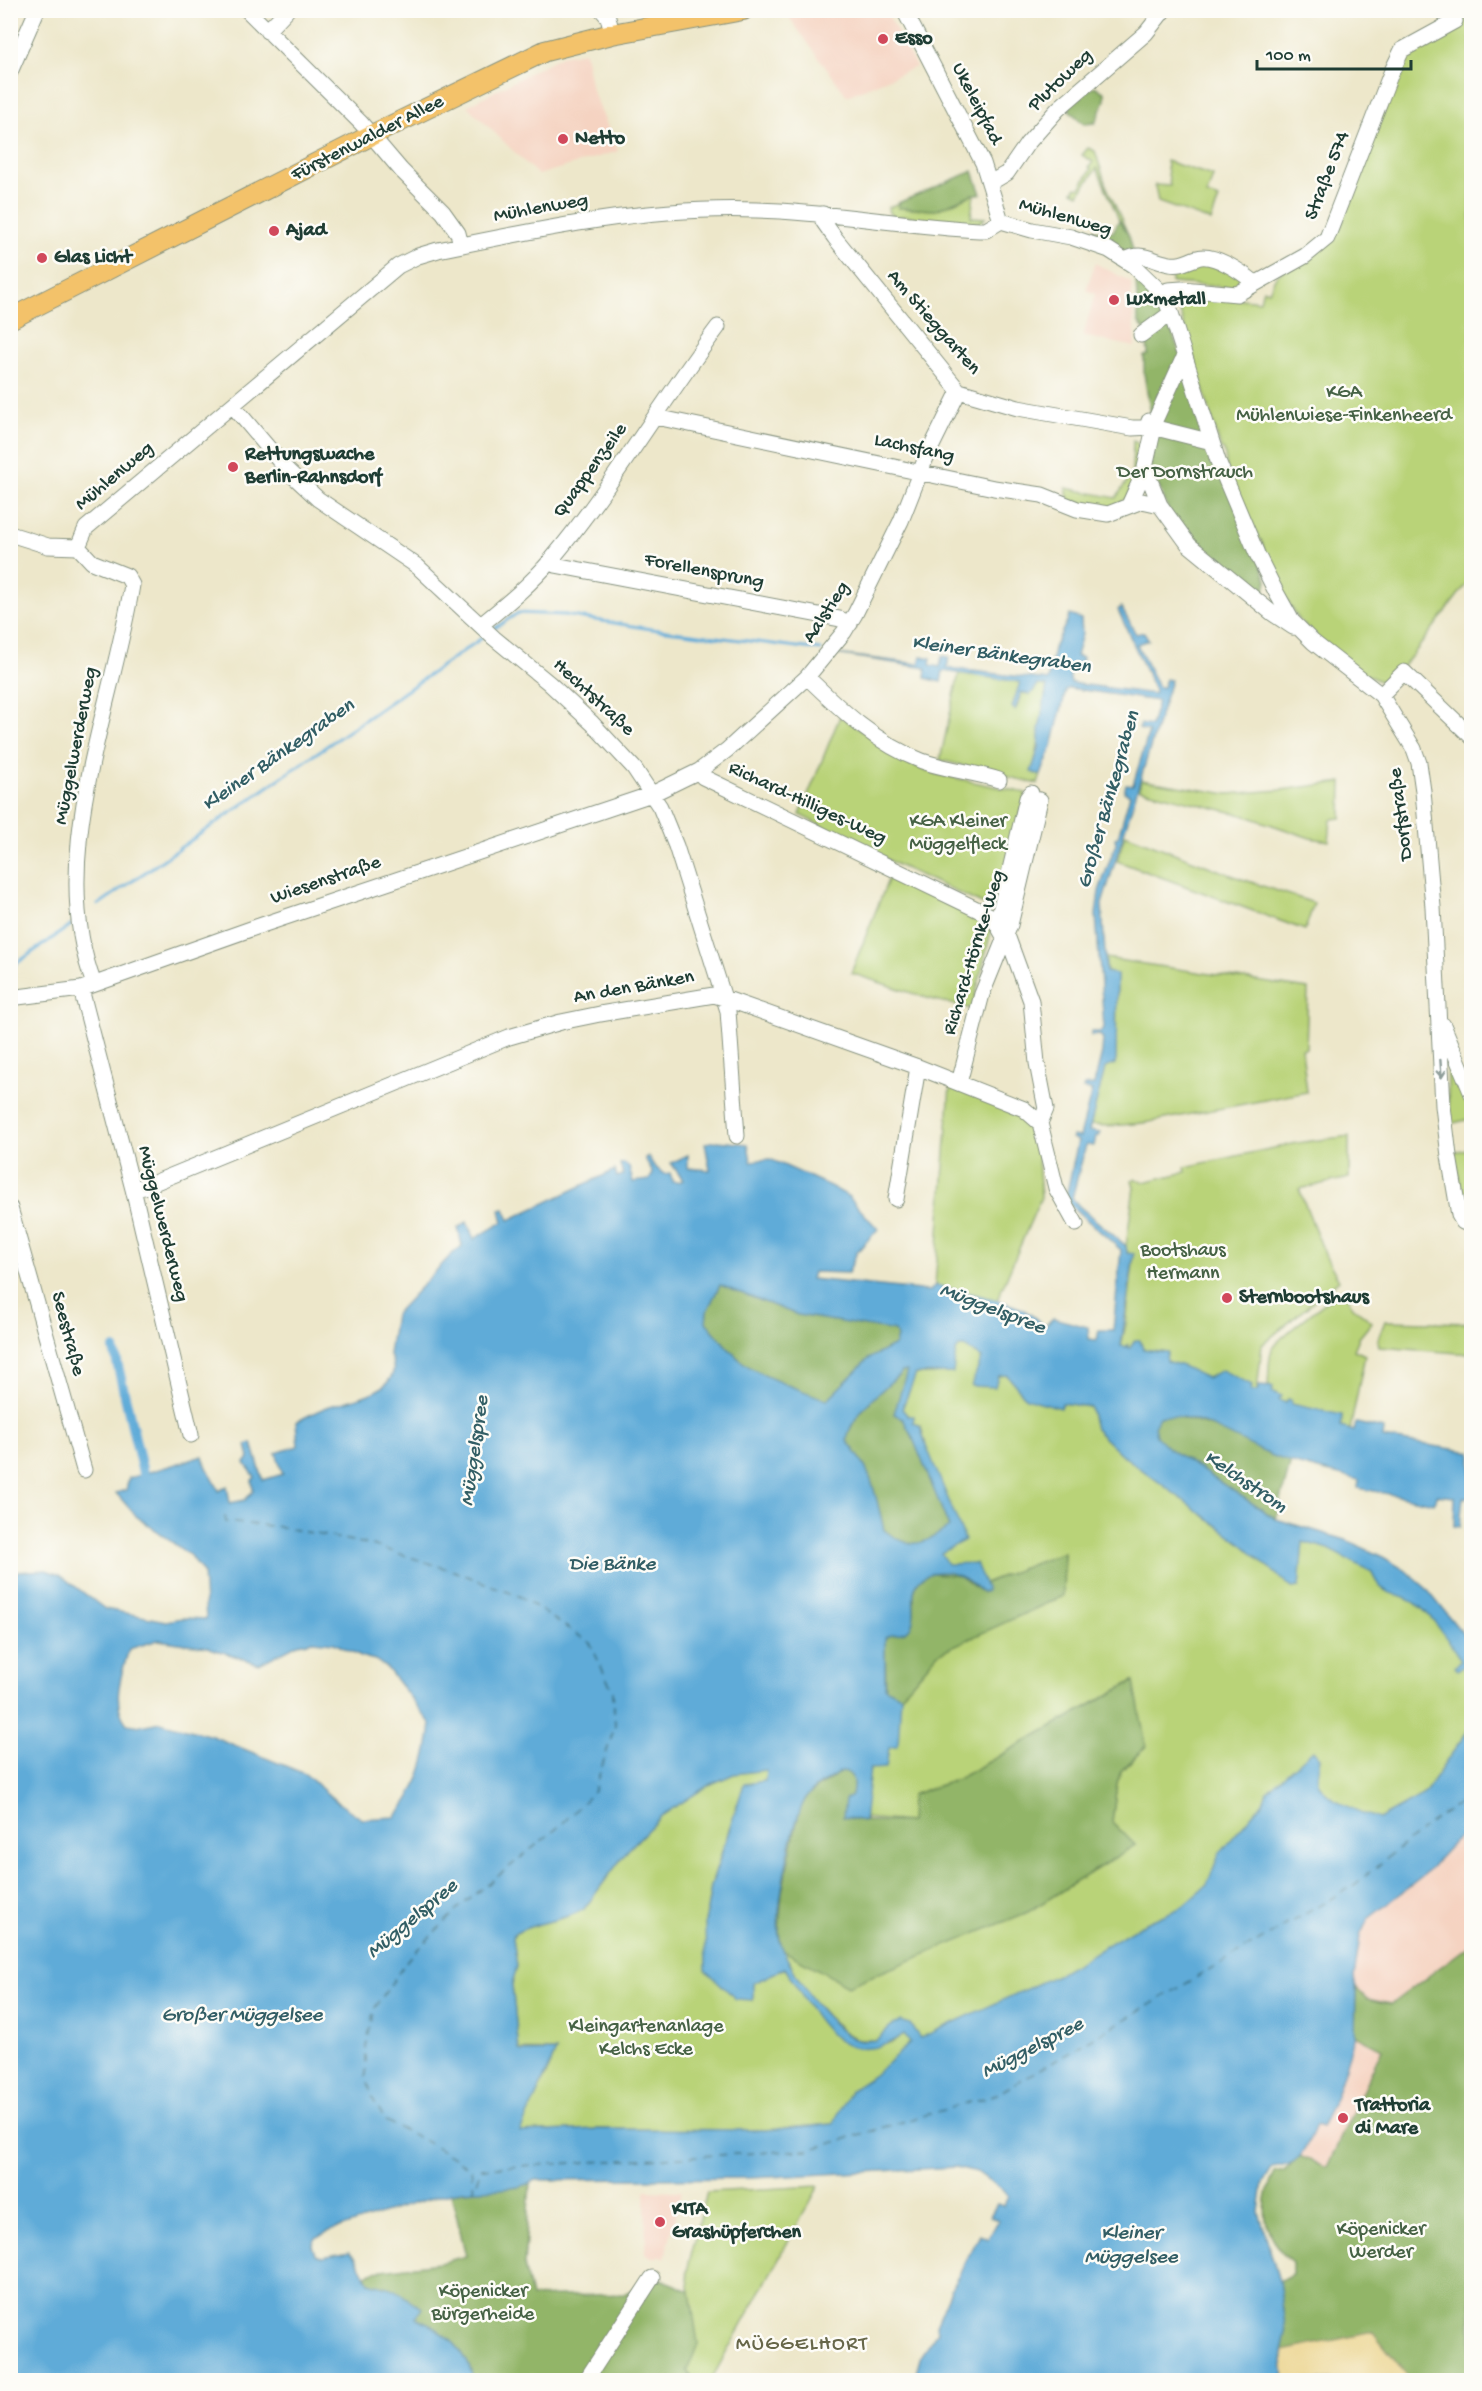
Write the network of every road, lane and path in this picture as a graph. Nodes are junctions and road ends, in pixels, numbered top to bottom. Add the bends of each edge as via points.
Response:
1 (38, 10) edge
2 (247, 10) edge
3 (287, 10) edge
4 (602, 10) edge
5 (743, 10) edge
6 (904, 10) edge
7 (1164, 10) edge
8 (1455, 21) dead end
9 (267, 31) junction
10 (612, 34) junction
11 (10, 72) edge
12 (372, 135) junction
13 (990, 183) junction
14 (823, 214) junction
15 (1001, 221) junction
16 (461, 245) junction
17 (1126, 260) junction
18 (1255, 283) junction
19 (1166, 302) junction
20 (10, 319) edge
21 (718, 327) dead end
22 (1141, 335) dead end
23 (1186, 360) junction
24 (958, 391) junction
25 (233, 406) junction
26 (656, 417) junction
27 (1144, 426) junction
28 (1212, 442) junction
29 (922, 471) junction
30 (1144, 472) junction
31 (1129, 505) junction
32 (1160, 505) junction
33 (10, 534) edge
34 (78, 547) junction
35 (550, 562) junction
36 (850, 624) junction
37 (480, 625) junction
38 (1296, 626) junction
39 (807, 677) junction
40 (1381, 695) junction
41 (1472, 737) edge
42 (699, 771) junction
43 (999, 780) dead end
44 (652, 794) junction
45 (997, 920) junction
46 (1006, 936) junction
47 (994, 964) junction
48 (1018, 964) junction
49 (87, 986) junction
50 (10, 998) edge
51 (724, 998) junction
52 (1438, 1011) junction
53 (918, 1067) junction
54 (959, 1083) junction
55 (1472, 1094) edge
56 (1040, 1123) junction
57 (737, 1136) dead end
58 (133, 1189) junction
59 (896, 1199) dead end
60 (10, 1208) edge
61 (1076, 1224) dead end
62 (1472, 1226) edge
63 (191, 1435) dead end
64 (84, 1470) dead end
65 (652, 2278) dead end
66 (586, 2380) edge

1 - 11 street
2 - 9 street
3 - 9 street
4 - 10 street via 608,16
5 - 10 main road, Fürstenwalder Allee
6 - 13 street, Ukeleipfad
7 - 13 street, Plutoweg via 1146,33 1058,109 1007,173
8 - 18 street, Straße 574 via 1402,50 1327,238 1305,256
9 - 12 street
10 - 12 main road, Fürstenwalder Allee via 545,51
12 - 16 street via 443,212 458,233
12 - 20 main road, Fürstenwalder Allee
13 - 15 street, Ukeleipfad
14 - 15 street, Mühlenweg via 979,230
14 - 16 street, Mühlenweg via 755,210 640,213
14 - 24 street, Am Stieggarten via 831,232
15 - 17 street, Mühlenweg via 1098,246
16 - 25 street, Mühlenweg via 418,256 398,266
17 - 18 street via 1142,255 1177,265 1204,256
17 - 19 street, Mühlenweg
18 - 19 street, Straße 574 via 1237,294 1168,290
19 - 22 street
19 - 23 street, Dorfstraße
21 - 26 street, Quappenzeile
23 - 27 street
23 - 28 street, Dorfstraße
24 - 27 street, Am Stieggarten via 1018,408
24 - 29 street, Aalstieg
25 - 34 street, Mühlenweg via 86,528
25 - 37 street, Hechtstraße via 288,471 318,499 417,566
26 - 29 street, Lachsfang
26 - 35 street, Quappenzeile
27 - 28 street, Am Stieggarten
27 - 30 street
28 - 38 street, Dorfstraße via 1257,554
29 - 31 street, Lachsfang via 1042,495 1077,509 1108,514
29 - 36 street, Aalstieg
30 - 31 street
30 - 32 street, Dorfstraße
31 - 32 street, Lachsfang via 1142,501
32 - 38 street, Dorfstraße via 1189,545 1281,621
33 - 34 street via 48,546
34 - 49 street, Müggelwerderweg via 92,562 127,576 132,585 87,784 79,852 79,923
35 - 36 street, Forellensprung
35 - 37 street, Quappenzeile
36 - 39 street, Aalstieg
37 - 44 street, Hechtstraße via 592,723 634,768
38 - 40 street, Dorfstraße
39 - 42 street, Aalstieg via 728,750
39 - 43 street via 865,729 892,745 920,760
40 - 41 street via 1404,672
40 - 52 street, Dorfstraße via 1407,735 1420,771
42 - 44 street, Aalstieg
42 - 45 street, Richard-Hilliges-Weg via 703,777
44 - 49 street, Wiesenstraße
44 - 51 street, Hechtstraße via 676,846
45 - 46 street
45 - 46 street, Richard-Hörnke-Weg via 1027,798 1036,797
46 - 47 street, Richard-Hörnke-Weg
46 - 48 street
47 - 48 street
47 - 54 street, Richard-Hörnke-Weg via 982,994
48 - 56 street via 1031,1001 1046,1109
49 - 50 street, Wiesenstraße
49 - 58 street, Müggelwerderweg
51 - 53 street, An den Bänken
51 - 57 street, Hechtstraße
51 - 58 street, An den Bänken via 714,995 600,1014 509,1038
52 - 55 street, Dorfstraße
52 -> 62 street, Dorfstraße via 1449,1156 1459,1215
53 - 54 street, An den Bänken
53 - 59 street
54 - 56 street, An den Bänken via 1017,1105
56 - 61 street via 1056,1188
58 - 63 street, Müggelwerderweg
60 - 64 street, Seestraße
65 - 66 street

